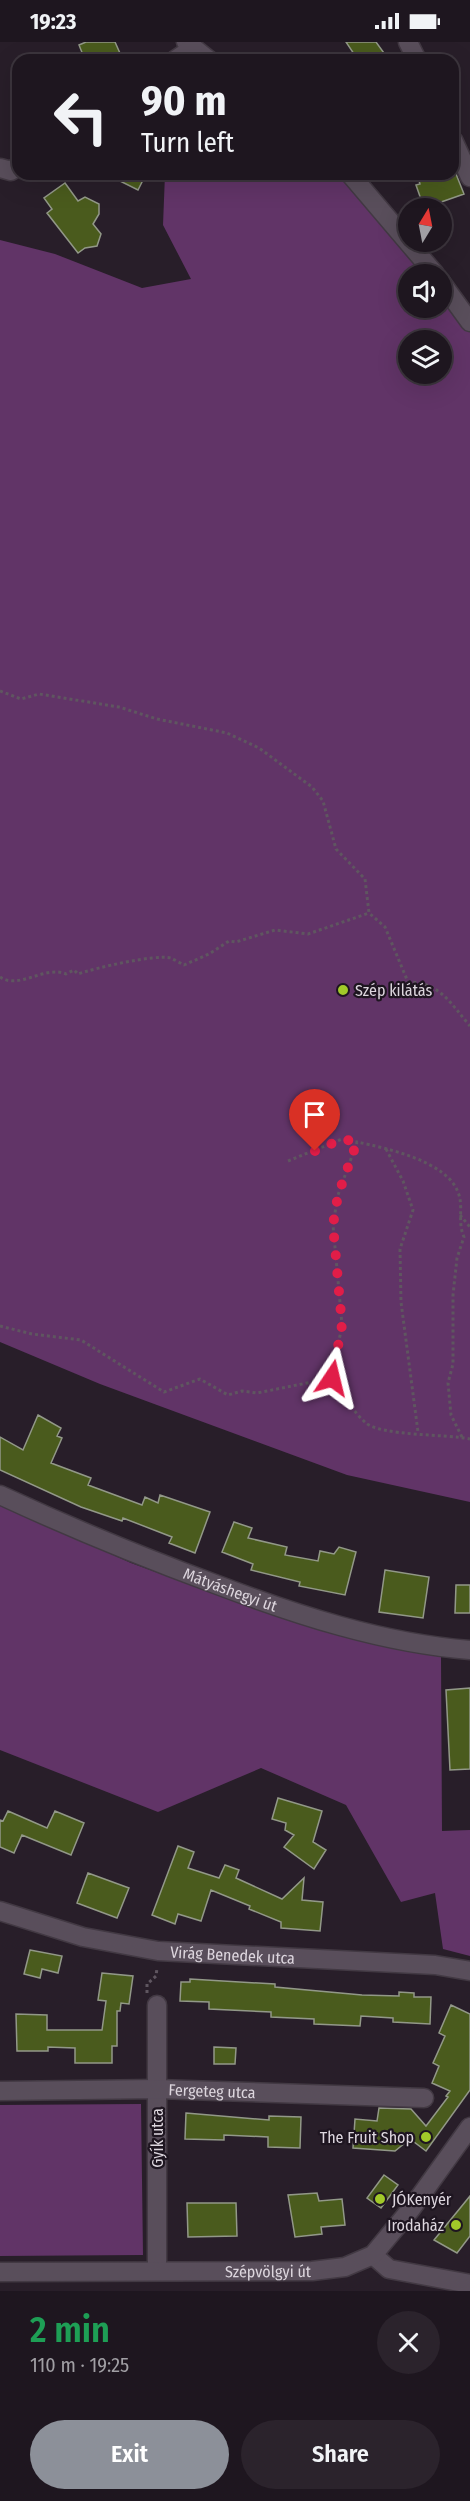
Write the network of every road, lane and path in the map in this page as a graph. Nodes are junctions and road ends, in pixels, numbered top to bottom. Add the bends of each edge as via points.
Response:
1 (459, 153) edge
2 (470, 177) edge
3 (355, 180) edge
4 (426, 264) edge
5 (452, 297) edge
6 (470, 322) edge
7 (0, 691) edge
8 (369, 913) junction
9 (0, 977) edge
10 (470, 1026) edge
11 (357, 1142) junction
12 (385, 1148) junction
13 (288, 1161) dead end
14 (460, 1215) junction
15 (470, 1227) edge
16 (0, 1326) edge
17 (332, 1378) junction
18 (418, 1432) junction
19 (462, 1437) junction
20 (470, 1439) edge
21 (0, 1495) edge
22 (470, 1650) edge
23 (2, 1912) edge
24 (470, 1971) edge
25 (157, 2006) dead end
26 (157, 2089) junction
27 (0, 2091) edge
28 (424, 2098) dead end
29 (470, 2127) edge
30 (373, 2255) junction
31 (157, 2270) junction
32 (0, 2272) edge
33 (470, 2284) edge

1 - 2 street
3 - 4 street
5 - 6 street
7 - 8 path via 21,699 39,694 119,707 227,733 259,748 312,787 323,801 336,849 365,879
8 - 9 path via 308,933 275,930 230,941 184,965 171,958 156,957 78,974 74,970 66,974 58,970 14,981
8 - 10 path via 385,927 408,982 422,982 447,996
11 - 12 path
11 - 13 path via 342,1139
11 - 17 path via 338,1195 333,1225 342,1325
12 - 14 path via 450,1177 458,1191
12 - 18 path via 413,1210 400,1249 401,1302
14 - 15 path
14 - 19 path via 464,1237 453,1294 453,1364 448,1383 451,1415
16 - 17 path via 81,1340 164,1392 194,1379 228,1395
17 - 18 path via 366,1424 404,1434
18 - 19 path
19 - 20 path
21 - 22 street, Mátyáshegyi út via 80,1532 282,1609 398,1640
23 - 24 street, Virág Benedek utca via 83,1937 158,1951 435,1965
25 - 26 street, Gyík utca
26 - 27 street, Fergeteg utca
26 - 28 street, Fergeteg utca
26 - 31 street, Gyík utca
29 - 30 street, Szépvölgyi út
30 - 31 street, Szépvölgyi út via 345,2267 312,2271
30 - 33 street via 389,2269
31 - 32 street, Szépvölgyi út

